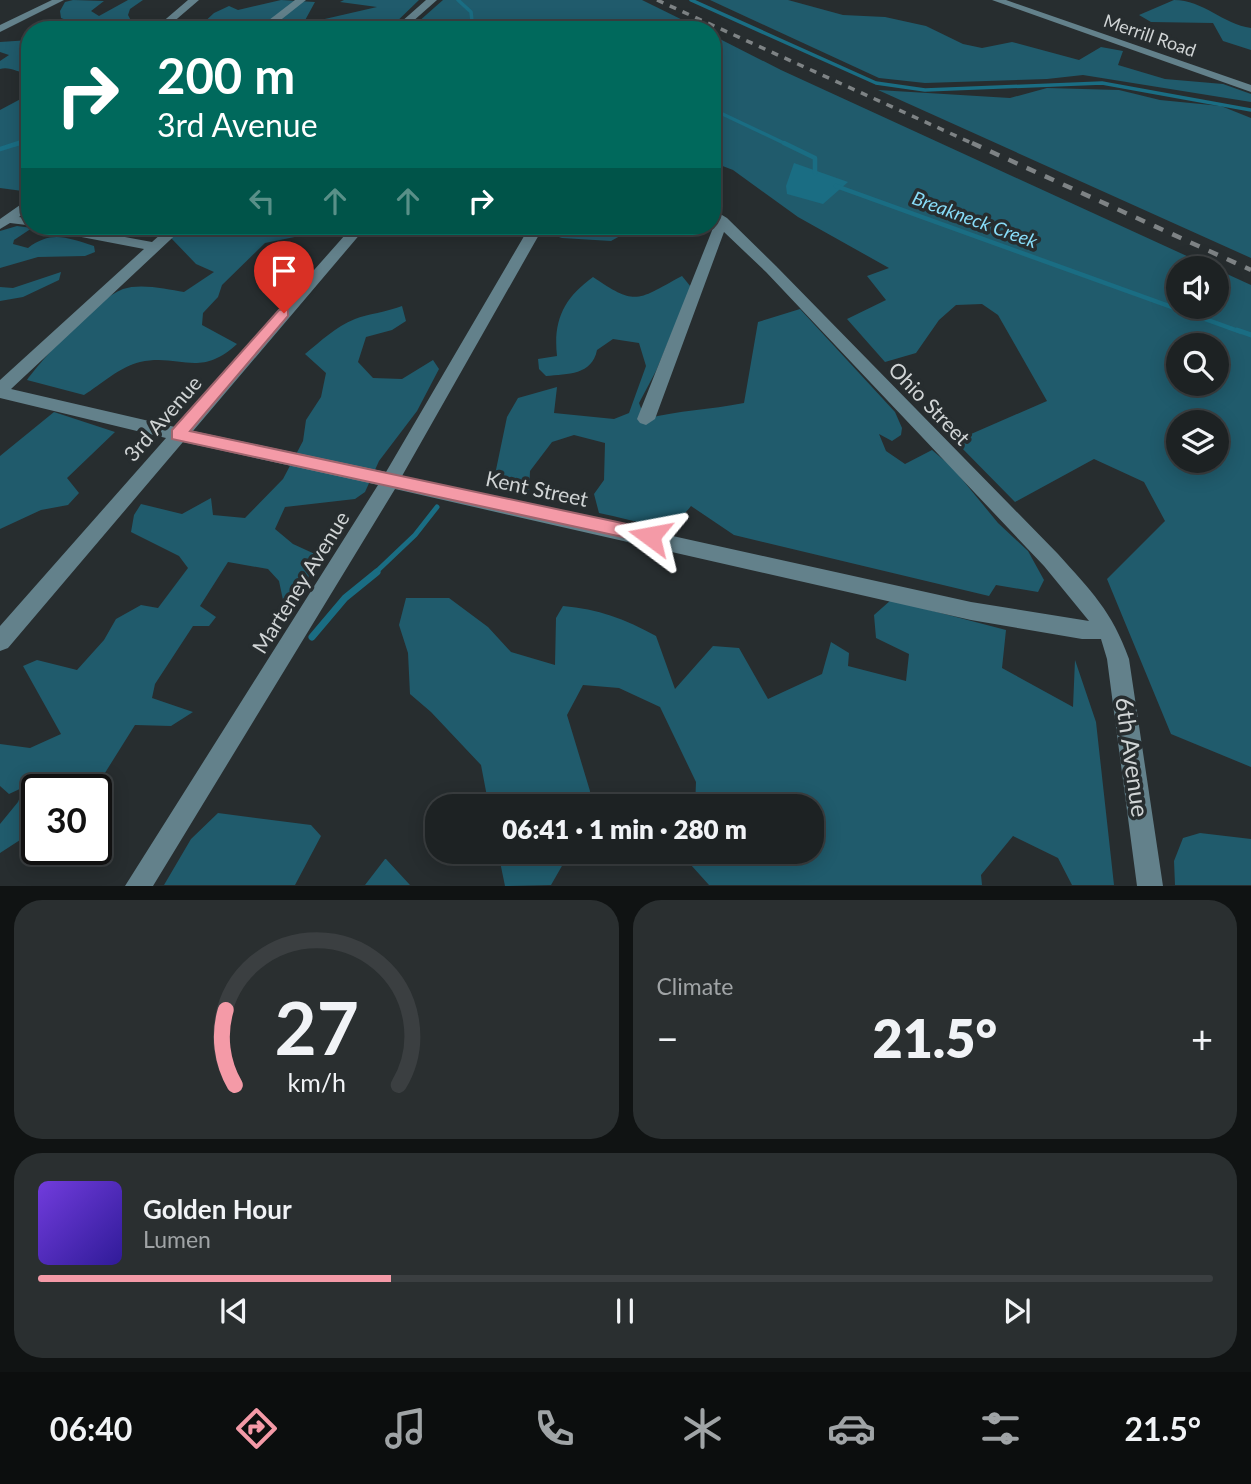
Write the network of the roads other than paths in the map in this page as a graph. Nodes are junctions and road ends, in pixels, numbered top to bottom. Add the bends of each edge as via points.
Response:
1 (59, 0) edge
2 (194, 0) edge
3 (300, 0) edge
4 (432, 0) edge
5 (997, 0) edge
6 (169, 21) edge
7 (273, 21) edge
8 (408, 21) edge
9 (0, 29) edge
10 (1251, 89) edge
11 (21, 209) edge
12 (721, 221) edge
13 (4, 222) edge
14 (92, 235) edge
15 (168, 235) edge
16 (352, 235) edge
17 (532, 235) edge
18 (711, 235) edge
19 (155, 247) junction
20 (0, 390) edge
21 (646, 419) dead end
22 (178, 435) junction
23 (390, 481) junction
24 (1108, 630) junction
25 (0, 641) edge
26 (138, 886) edge
27 (1150, 886) edge

1 - 9 street
2 - 6 street
3 - 7 street
4 - 8 street
5 - 10 street, Merrill Road
11 - 13 street
12 - 24 street, Ohio Street via 1051,560
14 - 19 street
15 - 19 street
16 - 22 street, 3rd Avenue
17 - 23 street, Marteney Avenue
18 - 21 street
19 - 20 street
20 - 22 street, Kent Street
22 - 23 street, Kent Street
22 - 25 street, 3rd Avenue
23 - 24 street, Kent Street via 971,611
23 - 26 street, Marteney Avenue
24 - 27 street, 6th Avenue via 1123,685

